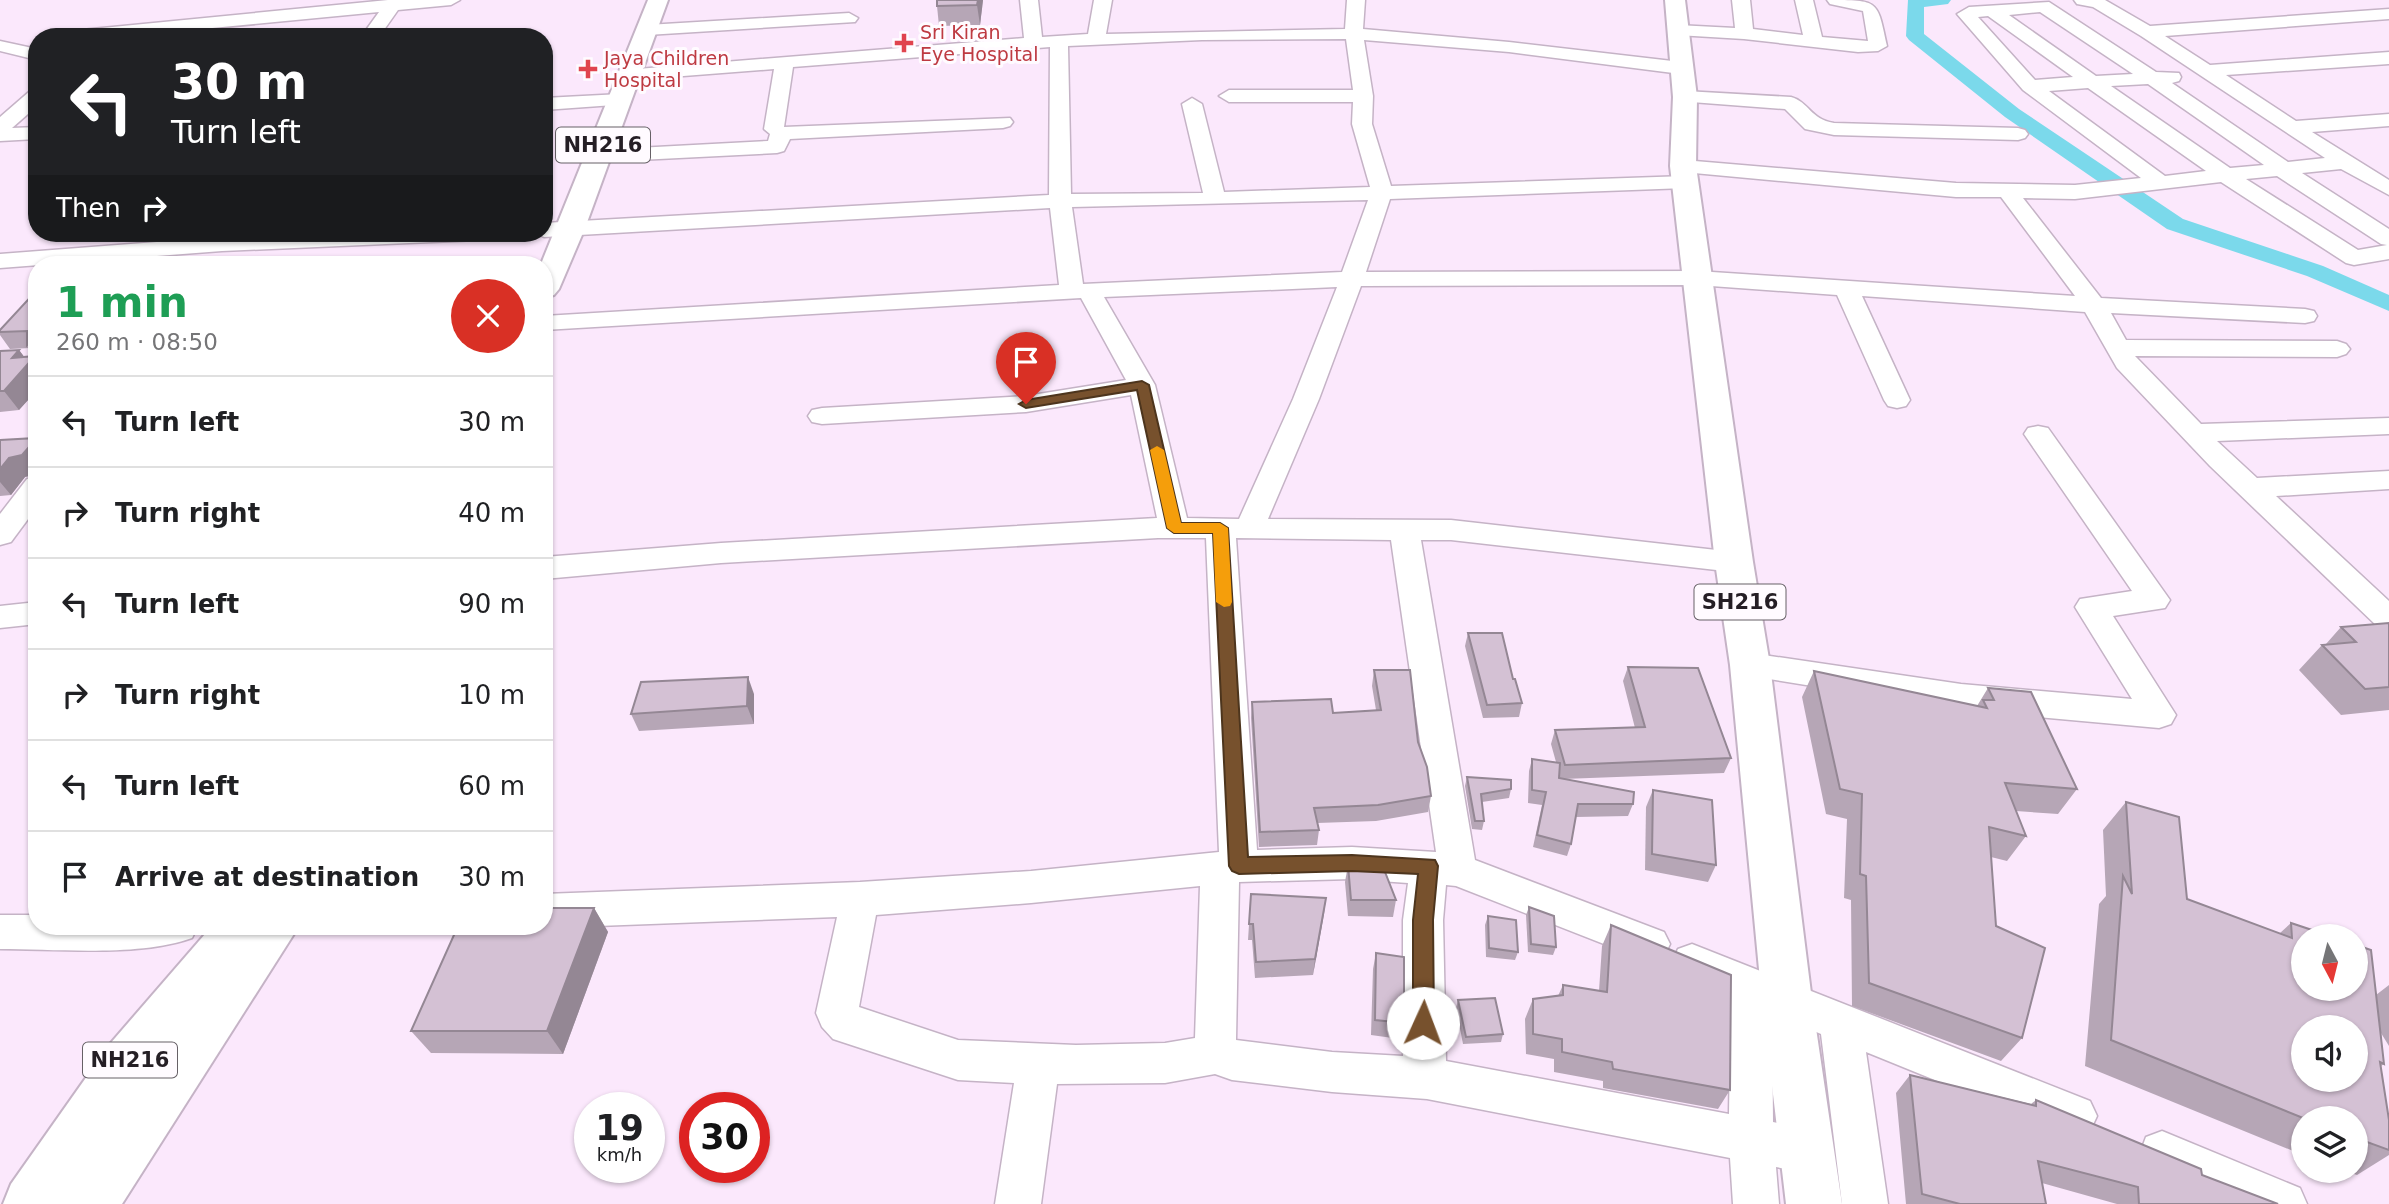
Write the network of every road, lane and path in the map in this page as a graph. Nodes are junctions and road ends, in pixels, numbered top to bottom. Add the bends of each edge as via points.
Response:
1 (450, 0) edge
2 (658, 0) edge
3 (1029, 0) edge
4 (1103, 0) edge
5 (1356, 0) edge
6 (1741, 0) edge
7 (1804, 0) edge
8 (1836, 0) edge
9 (2077, 0) edge
10 (2083, 0) edge
11 (394, 3) edge
12 (2043, 6) junction
13 (195, 9) dead end
14 (1992, 11) junction
15 (2389, 14) edge
16 (1676, 15) edge
17 (849, 18) dead end
18 (182, 26) junction
19 (162, 28) edge
20 (376, 28) edge
21 (648, 30) junction
22 (2147, 32) junction
23 (1354, 34) junction
24 (1744, 34) junction
25 (1096, 39) junction
26 (28, 40) edge
27 (1059, 41) junction
28 (1814, 41) junction
29 (1034, 44) junction
30 (0, 45) edge
31 (28, 53) edge
32 (2389, 58) edge
33 (785, 63) junction
34 (2209, 73) junction
35 (632, 74) junction
36 (2152, 78) junction
37 (1683, 82) junction
38 (2092, 82) junction
39 (2030, 86) junction
40 (1229, 96) dead end
41 (1363, 96) junction
42 (621, 100) junction
43 (28, 103) edge
44 (553, 104) edge
45 (1192, 104) dead end
46 (2389, 120) edge
47 (1003, 122) dead end
48 (2291, 127) junction
49 (0, 128) edge
50 (774, 129) dead end
51 (28, 133) edge
52 (2018, 134) dead end
53 (0, 135) edge
54 (599, 156) junction
55 (2346, 162) junction
56 (2282, 169) junction
57 (1684, 174) junction
58 (2225, 175) junction
59 (2160, 182) junction
60 (2389, 189) edge
61 (1382, 191) junction
62 (2007, 191) junction
63 (1215, 199) junction
64 (1059, 201) junction
65 (571, 228) junction
66 (553, 229) edge
67 (2389, 239) edge
68 (195, 242) edge
69 (224, 242) edge
70 (2389, 252) edge
71 (51, 256) edge
72 (213, 256) edge
73 (28, 258) edge
74 (0, 261) edge
75 (553, 269) edge
76 (1697, 278) junction
77 (1352, 279) junction
78 (1080, 290) junction
79 (1847, 290) junction
80 (2094, 305) junction
81 (2305, 316) dead end
82 (553, 322) edge
83 (2119, 348) junction
84 (2337, 349) dead end
85 (1142, 385) junction
86 (1898, 400) dead end
87 (822, 416) dead end
88 (2389, 426) edge
89 (2194, 433) junction
90 (2038, 434) dead end
91 (2389, 480) edge
92 (2250, 488) junction
93 (28, 498) edge
94 (1174, 528) junction
95 (1235, 528) junction
96 (1404, 530) junction
97 (0, 535) edge
98 (1734, 562) junction
99 (553, 567) edge
100 (2389, 584) edge
101 (2354, 586) junction
102 (28, 614) edge
103 (0, 617) edge
104 (2389, 619) edge
105 (1750, 665) junction
106 (1230, 867) junction
107 (1443, 868) junction
108 (860, 899) junction
109 (553, 911) edge
110 (0, 932) edge
111 (28, 932) edge
112 (234, 935) edge
113 (269, 935) edge
114 (1769, 994) junction
115 (1841, 1024) junction
116 (1215, 1054) junction
117 (1038, 1064) junction
118 (1427, 1078) junction
119 (1751, 1139) junction
120 (1808, 1151) junction
121 (31, 1204) edge
122 (91, 1204) edge
123 (1018, 1204) edge
124 (1756, 1204) edge
125 (1814, 1204) edge
126 (1865, 1204) edge
127 (2284, 1204) edge

1 - 11 street
2 - 21 main road, NH216
3 - 29 street
4 - 25 street
5 - 23 street
6 - 24 street
7 - 28 street
8 - 28 street via 1871,9 1878,46
9 - 12 street
10 - 22 street
11 - 18 street
11 - 20 street
12 - 14 street
12 - 36 street
13 - 18 street
14 - 38 street
14 - 39 street via 1966,14
15 - 22 street
16 - 24 street
16 - 37 main road, SH216
17 - 21 street
18 - 19 street
21 - 35 main road, NH216
22 - 34 street
23 - 25 street
23 - 37 street via 1509,47
23 - 41 street
24 - 28 street
25 - 27 street
26 - 30 street
27 - 29 street
27 - 64 street
29 - 33 street
30 - 31 street
32 - 34 street
33 - 35 street
33 - 50 street
34 - 36 street
34 - 48 street
35 - 42 main road, NH216
36 - 38 street
36 - 56 street
37 - 52 street via 1791,103 1812,125 1834,129
37 - 57 main road, SH216
38 - 39 street
38 - 58 street
39 - 59 street
40 - 41 street
41 - 61 street via 1362,124
42 - 44 street
42 - 54 main road, NH216
43 - 49 street
45 - 63 street
46 - 48 street
47 - 54 street via 781,133 777,148
48 - 55 street
51 - 53 street
54 - 65 main road, NH216
55 - 56 street
55 - 60 street
56 - 58 street
56 - 67 street
57 - 61 street
57 - 62 street
57 - 76 main road, SH216
58 - 59 street
58 - 70 street via 2354,258
59 - 62 street via 2075,192
61 - 63 street
61 - 77 street
62 - 80 street
63 - 64 street
64 - 65 street
64 - 78 street
65 - 66 street
65 - 75 main road, NH216
68 - 71 street
69 - 72 street
73 - 74 street
76 - 77 street
76 - 79 street
76 - 98 main road, SH216
77 - 78 street
77 - 95 street via 1306,399
78 - 82 street
78 - 85 street
79 - 80 street
79 - 86 street
80 - 81 street
80 - 83 street
83 - 84 street
83 - 89 street via 2126,363
85 - 87 street via 1026,404
85 - 94 street
88 - 89 street
89 - 92 street
90 - 105 street via 2154,600 2091,607 2159,715 1961,697
91 - 92 street
92 - 101 street
93 - 97 street
94 - 95 street
94 - 99 street via 735,552
95 - 96 street
95 - 106 street
96 - 98 street via 1451,530
96 - 107 street
98 - 105 main road, SH216
100 - 101 street
101 - 104 street
102 - 103 street
105 - 114 main road, SH216
106 - 107 street via 1352,863
106 - 108 street
106 - 116 street
107 - 114 street via 1567,910
107 - 118 street via 1423,920
108 - 109 street
108 - 117 street via 837,1013 848,1025 958,1060
110 - 111 street
112 - 121 main road, NH216 via 127,1063
113 - 122 main road, NH216
114 - 115 street
114 - 119 street
114 - 120 main road, SH216
115 - 126 street
115 - 127 street via 1950,1064
116 - 117 street via 1165,1063
116 - 118 street via 1332,1072
117 - 123 street
118 - 119 street
119 - 120 street
119 - 124 street
120 - 125 main road, SH216

